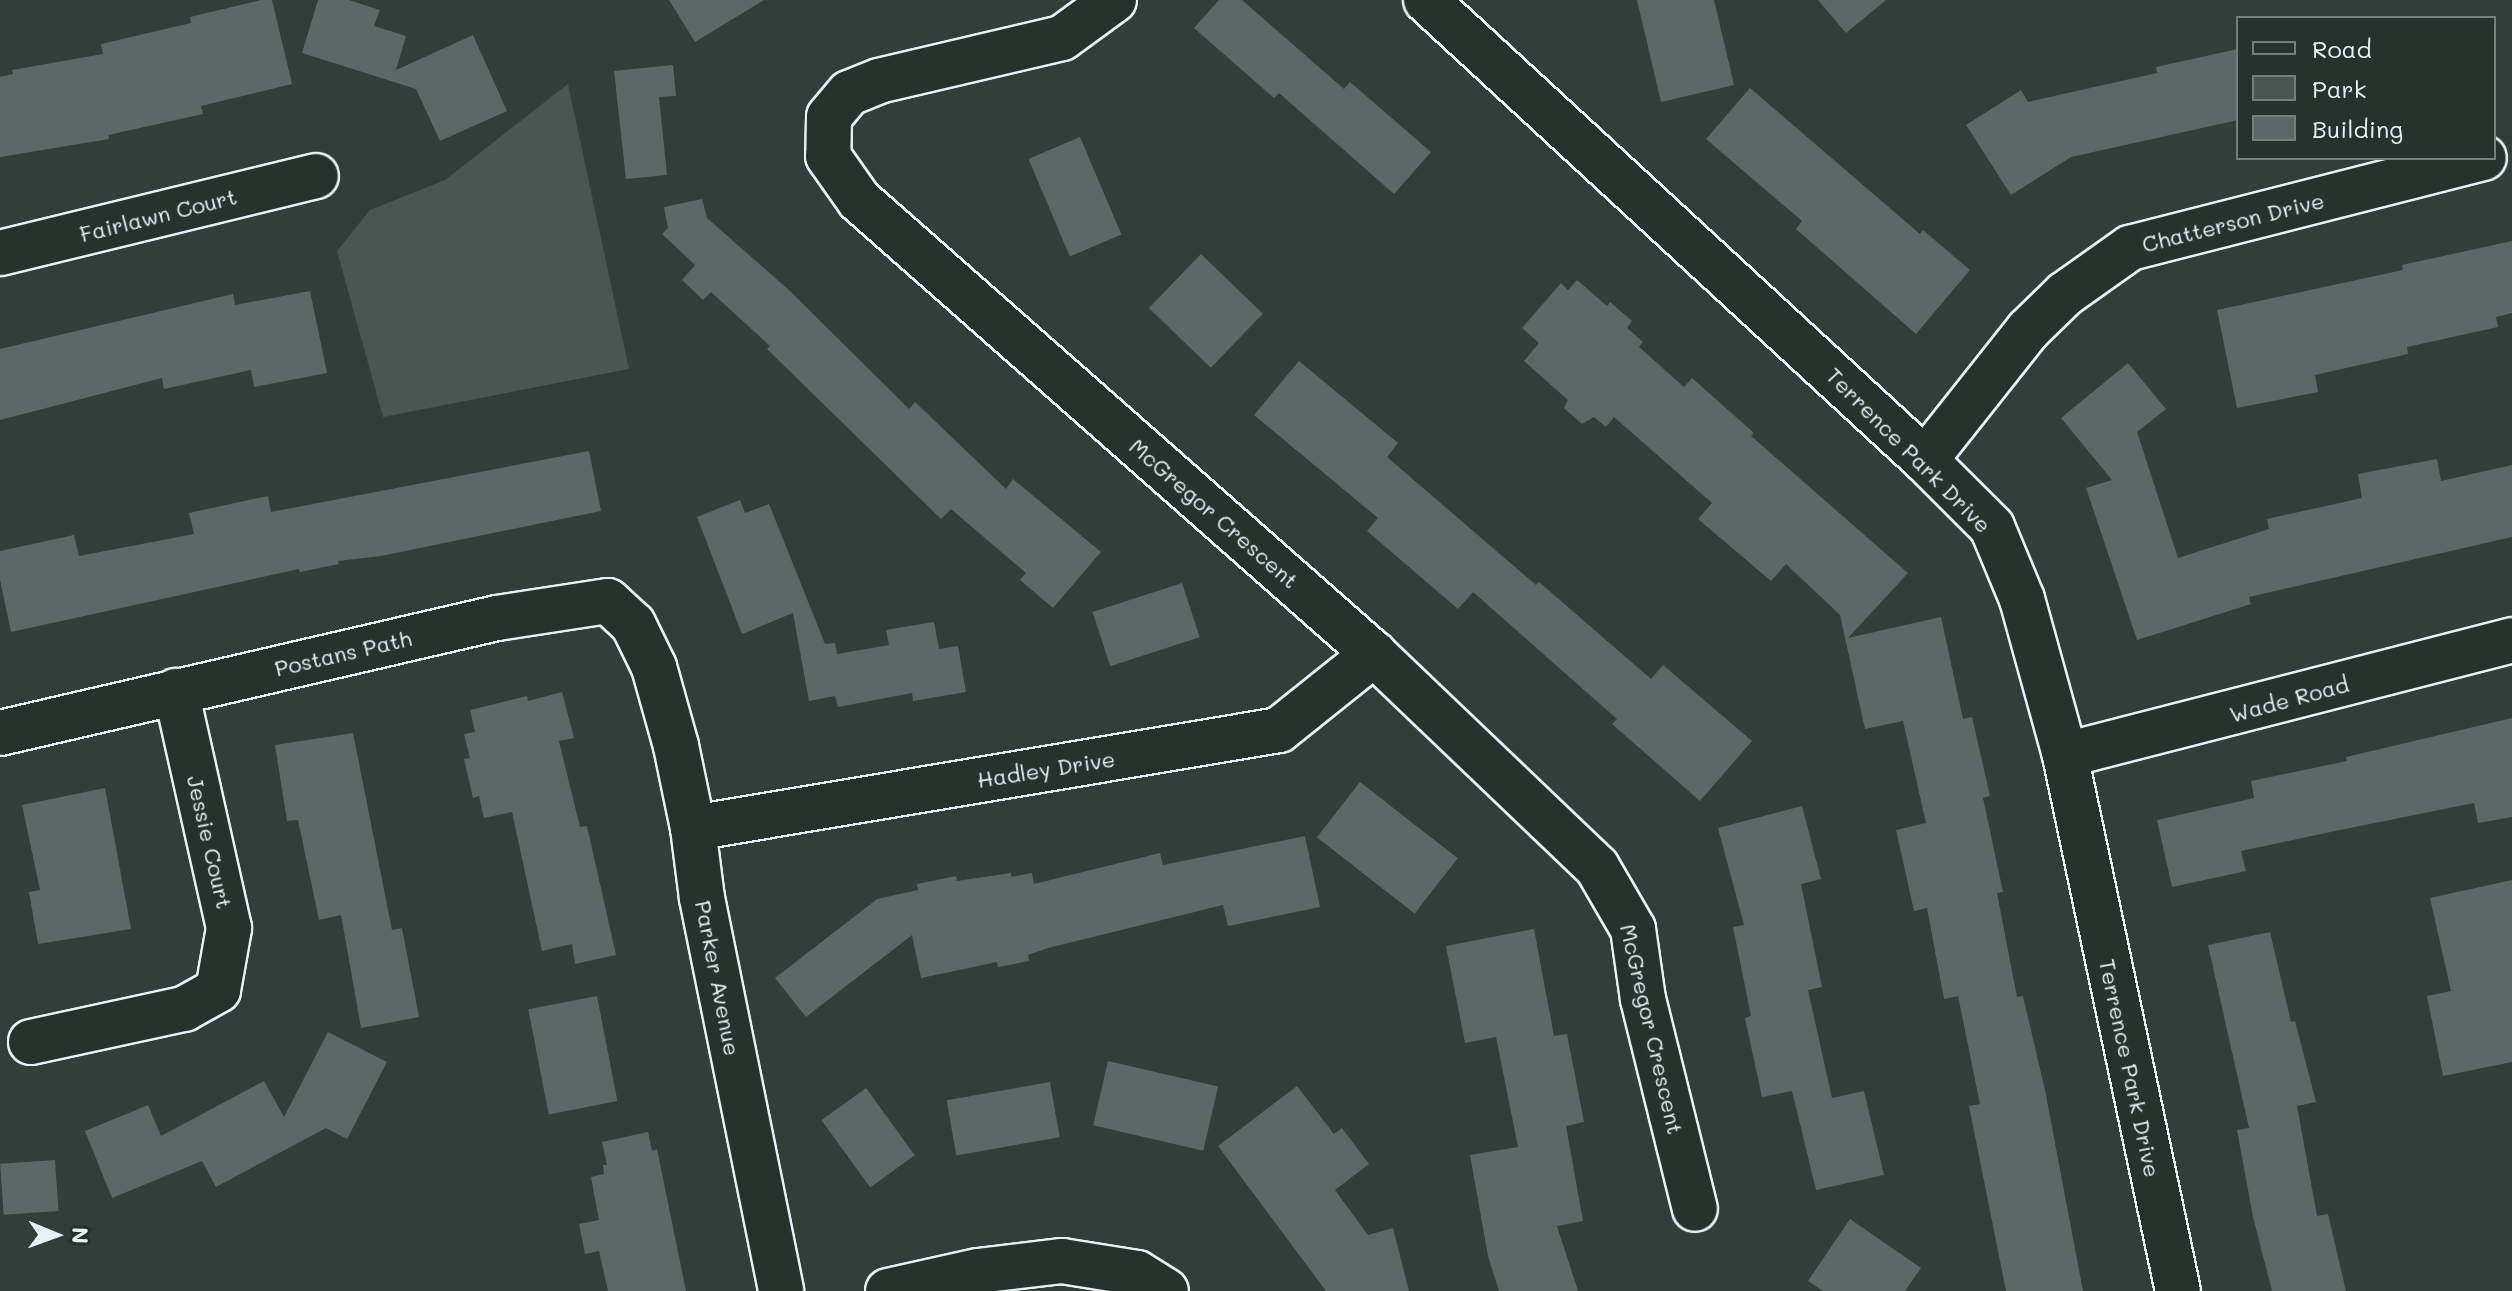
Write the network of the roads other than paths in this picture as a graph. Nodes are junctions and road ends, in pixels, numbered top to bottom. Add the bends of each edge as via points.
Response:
1 (1114, 0) edge
2 (1426, 0) edge
3 (2476, 160) edge
4 (316, 176) dead end
5 (0, 253) edge
6 (1925, 460) junction
7 (2512, 640) edge
8 (1374, 654) junction
9 (654, 667) joint
10 (176, 691) junction
11 (0, 733) edge
12 (2065, 755) junction
13 (693, 828) junction
14 (31, 1042) dead end
15 (1695, 1209) dead end
16 (781, 1291) edge
17 (888, 1291) edge
18 (1166, 1291) edge
19 (2178, 1291) edge

1 - 8 street, McGregor Crescent via 1062,38 879,81 849,93 829,117 828,156 859,200
2 - 6 street, Terrence Park Drive
3 - 6 street, Chatterson Drive via 2130,248 2065,294 2028,330
4 - 5 street, Fairlawn Court
6 - 12 street, Terrence Park Drive via 1992,527 2022,599
7 - 12 street, Wade Road
8 - 13 street, Hadley Drive via 1279,730
8 - 15 street, McGregor Crescent via 1597,867 1633,929 1643,999
9 - 10 street, Postans Path via 633,624 608,601 497,618
9 - 13 street, Parker Avenue
10 - 11 street, Postans Path
10 - 14 street, Jessie Court via 229,928 218,990 184,1009
12 - 19 street, Terrence Park Drive
13 - 16 street, Parker Avenue via 702,898
17 - 18 street via 978,1271 1062,1261 1137,1273

